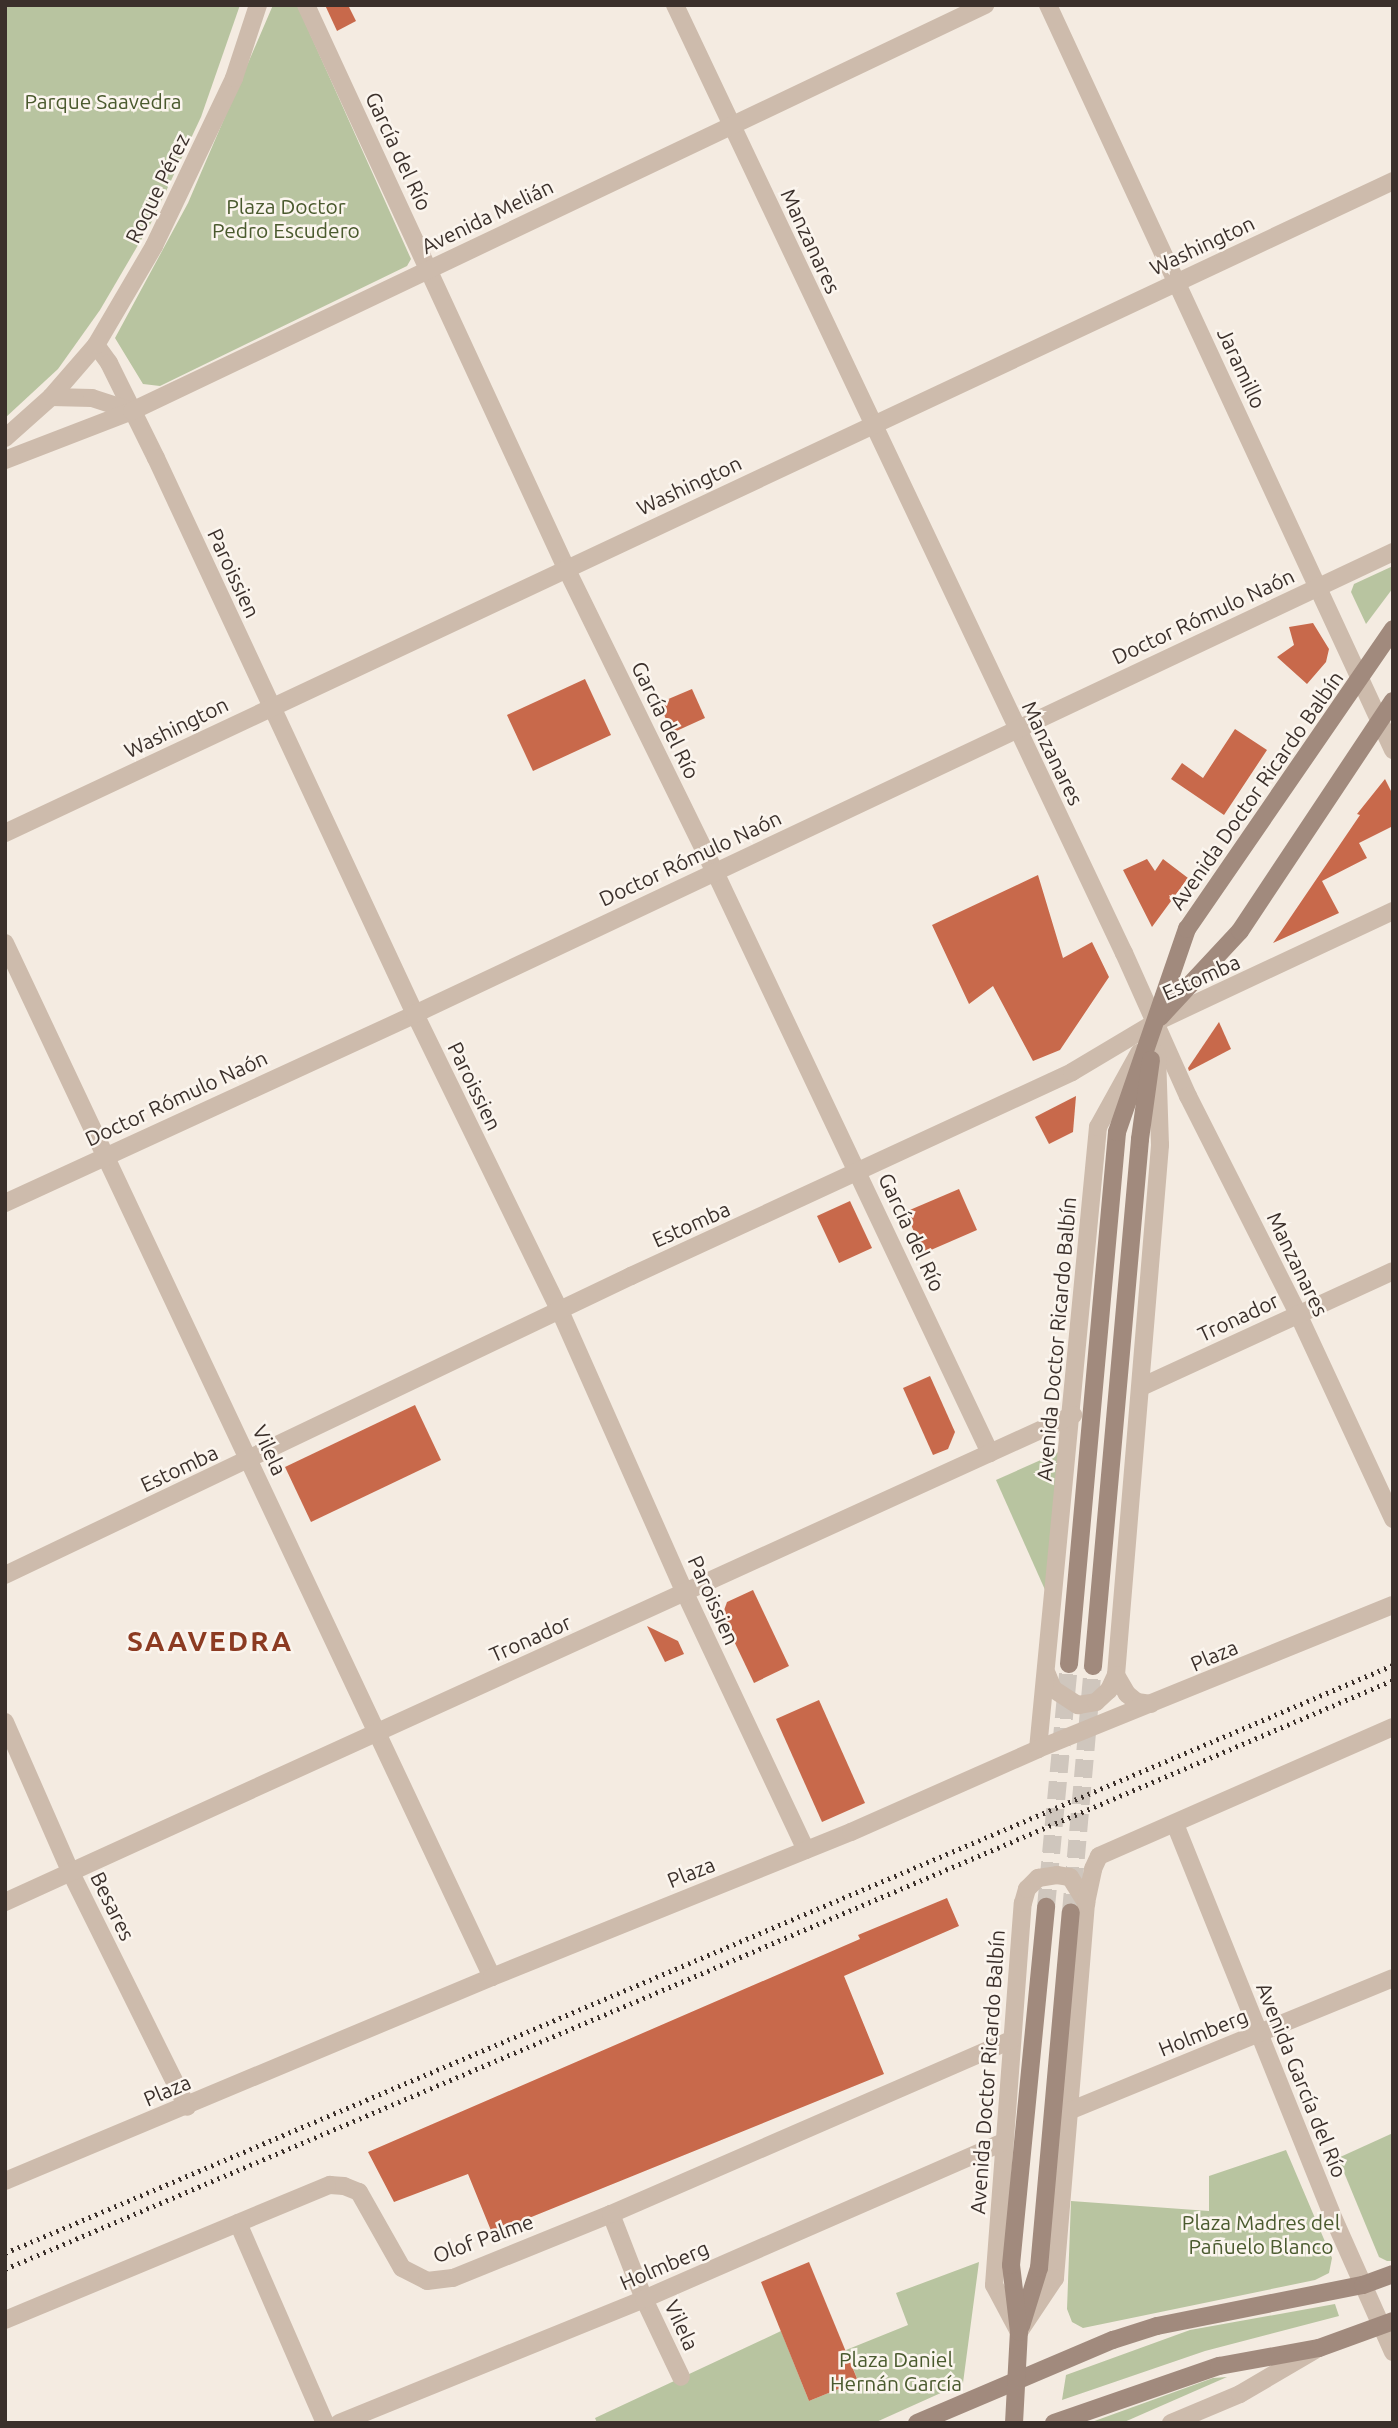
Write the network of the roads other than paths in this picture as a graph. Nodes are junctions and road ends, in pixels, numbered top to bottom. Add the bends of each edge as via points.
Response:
1 (258, 5) edge
2 (306, 5) edge
3 (676, 5) edge
4 (985, 5) edge
5 (1048, 5) edge
6 (731, 124) junction
7 (1393, 181) edge
8 (429, 270) junction
9 (1177, 282) junction
10 (96, 345) junction
11 (51, 397) junction
12 (132, 411) junction
13 (872, 423) junction
14 (5, 438) edge
15 (5, 460) edge
16 (1393, 552) edge
17 (566, 568) junction
18 (1319, 586) junction
19 (1393, 629) edge
20 (1359, 679) junction
21 (1393, 701) edge
22 (270, 707) junction
23 (1379, 722) junction
24 (1016, 729) junction
25 (1393, 750) edge
26 (5, 833) edge
27 (715, 872) junction
28 (1393, 911) edge
29 (5, 943) edge
30 (415, 1014) junction
31 (1156, 1022) junction
32 (105, 1155) junction
33 (859, 1172) junction
34 (5, 1203) edge
35 (1393, 1271) edge
36 (560, 1311) junction
37 (1298, 1314) junction
38 (1141, 1387) junction
39 (1073, 1415) junction
40 (990, 1453) junction
41 (250, 1460) junction
42 (1393, 1519) edge
43 (5, 1575) edge
44 (685, 1593) junction
45 (1393, 1605) edge
46 (1069, 1664) tunnel mouth
47 (1093, 1666) tunnel mouth
48 (1047, 1674) junction
49 (1116, 1675) junction
50 (1150, 1704) junction
51 (5, 1721) edge
52 (1393, 1727) edge
53 (377, 1732) junction
54 (1038, 1749) junction
55 (1175, 1824) junction
56 (806, 1850) junction
57 (71, 1873) junction
58 (5, 1902) edge
59 (1046, 1907) tunnel mouth
60 (1078, 1907) junction
61 (492, 1977) junction
62 (1393, 1978) edge
63 (1259, 2035) junction
64 (1013, 2040) junction
65 (187, 2107) junction
66 (1069, 2111) junction
67 (1004, 2142) junction
68 (5, 2181) edge
69 (611, 2214) junction
70 (238, 2223) junction
71 (1393, 2274) edge
72 (1363, 2285) junction
73 (645, 2298) junction
74 (5, 2320) edge
75 (1387, 2324) edge
76 (1018, 2332) junction
77 (1319, 2348) junction
78 (1393, 2352) edge
79 (681, 2377) dead end
80 (1016, 2380) junction
81 (325, 2423) edge
82 (339, 2423) edge
83 (917, 2423) edge
84 (1014, 2423) edge
85 (1054, 2423) edge
86 (1171, 2423) edge

1 - 10 street, Roque Pérez via 234,78 197,162
2 - 8 street, García del Río
3 - 6 street, Manzanares
4 - 6 street, Avenida Melián
5 - 9 street, Jaramillo
6 - 8 street, Avenida Melián
6 - 13 street, Manzanares
7 - 9 street, Washington
8 - 12 street, Avenida Melián
8 - 17 street, García del Río
9 - 13 street, Washington
9 - 18 street, Jaramillo
10 - 11 street
10 - 12 street, Paroissien
11 - 12 street via 92,397
11 - 14 street
12 - 15 street, Avenida Melián
12 - 22 street, Paroissien
13 - 17 street, Washington
13 - 24 street, Manzanares
16 - 18 street, Doctor Rómulo Naón
17 - 22 street, Washington
17 - 27 street, García del Río
18 - 20 street, Jaramillo
18 - 24 street, Doctor Rómulo Naón
19 - 20 main road, Avenida Doctor Ricardo Balbín
20 - 23 street, Jaramillo
20 - 31 main road, Avenida Doctor Ricardo Balbín via 1187,929
21 - 23 main road, Avenida Doctor Ricardo Balbín
22 - 26 street, Washington
22 - 30 street, Paroissien
23 - 25 street, Jaramillo
23 - 31 main road, Avenida Doctor Ricardo Balbín via 1240,931
24 - 27 street, Doctor Rómulo Naón
24 - 31 street, Manzanares
27 - 30 street, Doctor Rómulo Naón
27 - 33 street, García del Río
28 - 31 street, Estomba
29 - 32 street, Vilela
30 - 32 street, Doctor Rómulo Naón
30 - 36 street, Paroissien
31 - 33 street, Estomba via 1072,1072
31 - 37 street, Manzanares
31 - 38 street, Avenida Doctor Ricardo Balbín via 1160,1145
31 - 39 street, Avenida Doctor Ricardo Balbín via 1098,1127
31 - 46 main road via 1116,1132
31 - 47 main road via 1140,1139
32 - 34 street, Doctor Rómulo Naón
32 - 41 street, Vilela
33 - 36 street, Estomba
33 - 40 street, García del Río
35 - 37 street, Tronador
36 - 41 street, Estomba
36 - 44 street, Paroissien
37 - 38 street, Tronador
37 - 42 street, Manzanares
38 - 49 street, Avenida Doctor Ricardo Balbín
39 - 40 street, Tronador
39 - 48 street, Avenida Doctor Ricardo Balbín
40 - 44 street, Tronador
41 - 43 street, Estomba
41 - 53 street, Vilela
44 - 53 street, Tronador
44 - 56 street, Paroissien
45 - 50 street, Plaza
48 - 49 street via 1053,1689 1079,1705 1096,1702
48 - 54 street, Avenida Doctor Ricardo Balbín
49 - 50 street via 1137,1703
50 - 54 street, Plaza
51 - 57 street, Besares
52 - 55 street
53 - 57 street, Tronador
53 - 61 street, Vilela
54 - 56 street, Plaza
55 - 60 street via 1099,1856
55 - 63 street, Avenida García del Río
56 - 61 street, Plaza
57 - 58 street, Tronador
57 - 65 street, Besares
59 - 76 main road via 1011,2265
60 - 64 street, Avenida Doctor Ricardo Balbín via 1070,1877 1038,1878 1027,1889
60 - 66 street
60 - 76 main road via 1039,2268
61 - 65 street, Plaza
62 - 63 street, Holmberg
63 - 66 street, Holmberg
63 - 72 street, Avenida García del Río
64 - 67 street, Avenida Doctor Ricardo Balbín
64 - 69 street, Olof Palme
65 - 68 street, Plaza
66 - 76 street via 1055,2278
67 - 73 street, Holmberg
67 - 76 street, Avenida Doctor Ricardo Balbín via 994,2285
69 - 70 street, Olof Palme via 453,2278 427,2281 402,2268 359,2192 344,2186 330,2185
69 - 73 street, Vilela
70 - 74 street, Olof Palme
70 - 81 street
71 - 72 main road
72 - 75 street, Avenida García del Río
72 - 80 main road via 1157,2326
73 - 79 street, Vilela
73 - 82 street, Holmberg
75 - 77 main road
75 - 78 street, Avenida García del Río
76 - 80 main road, Avenida Doctor Ricardo Balbín
77 - 85 main road via 1219,2366
77 - 86 street via 1240,2394
80 - 83 main road
80 - 84 main road, Avenida Doctor Ricardo Balbín

